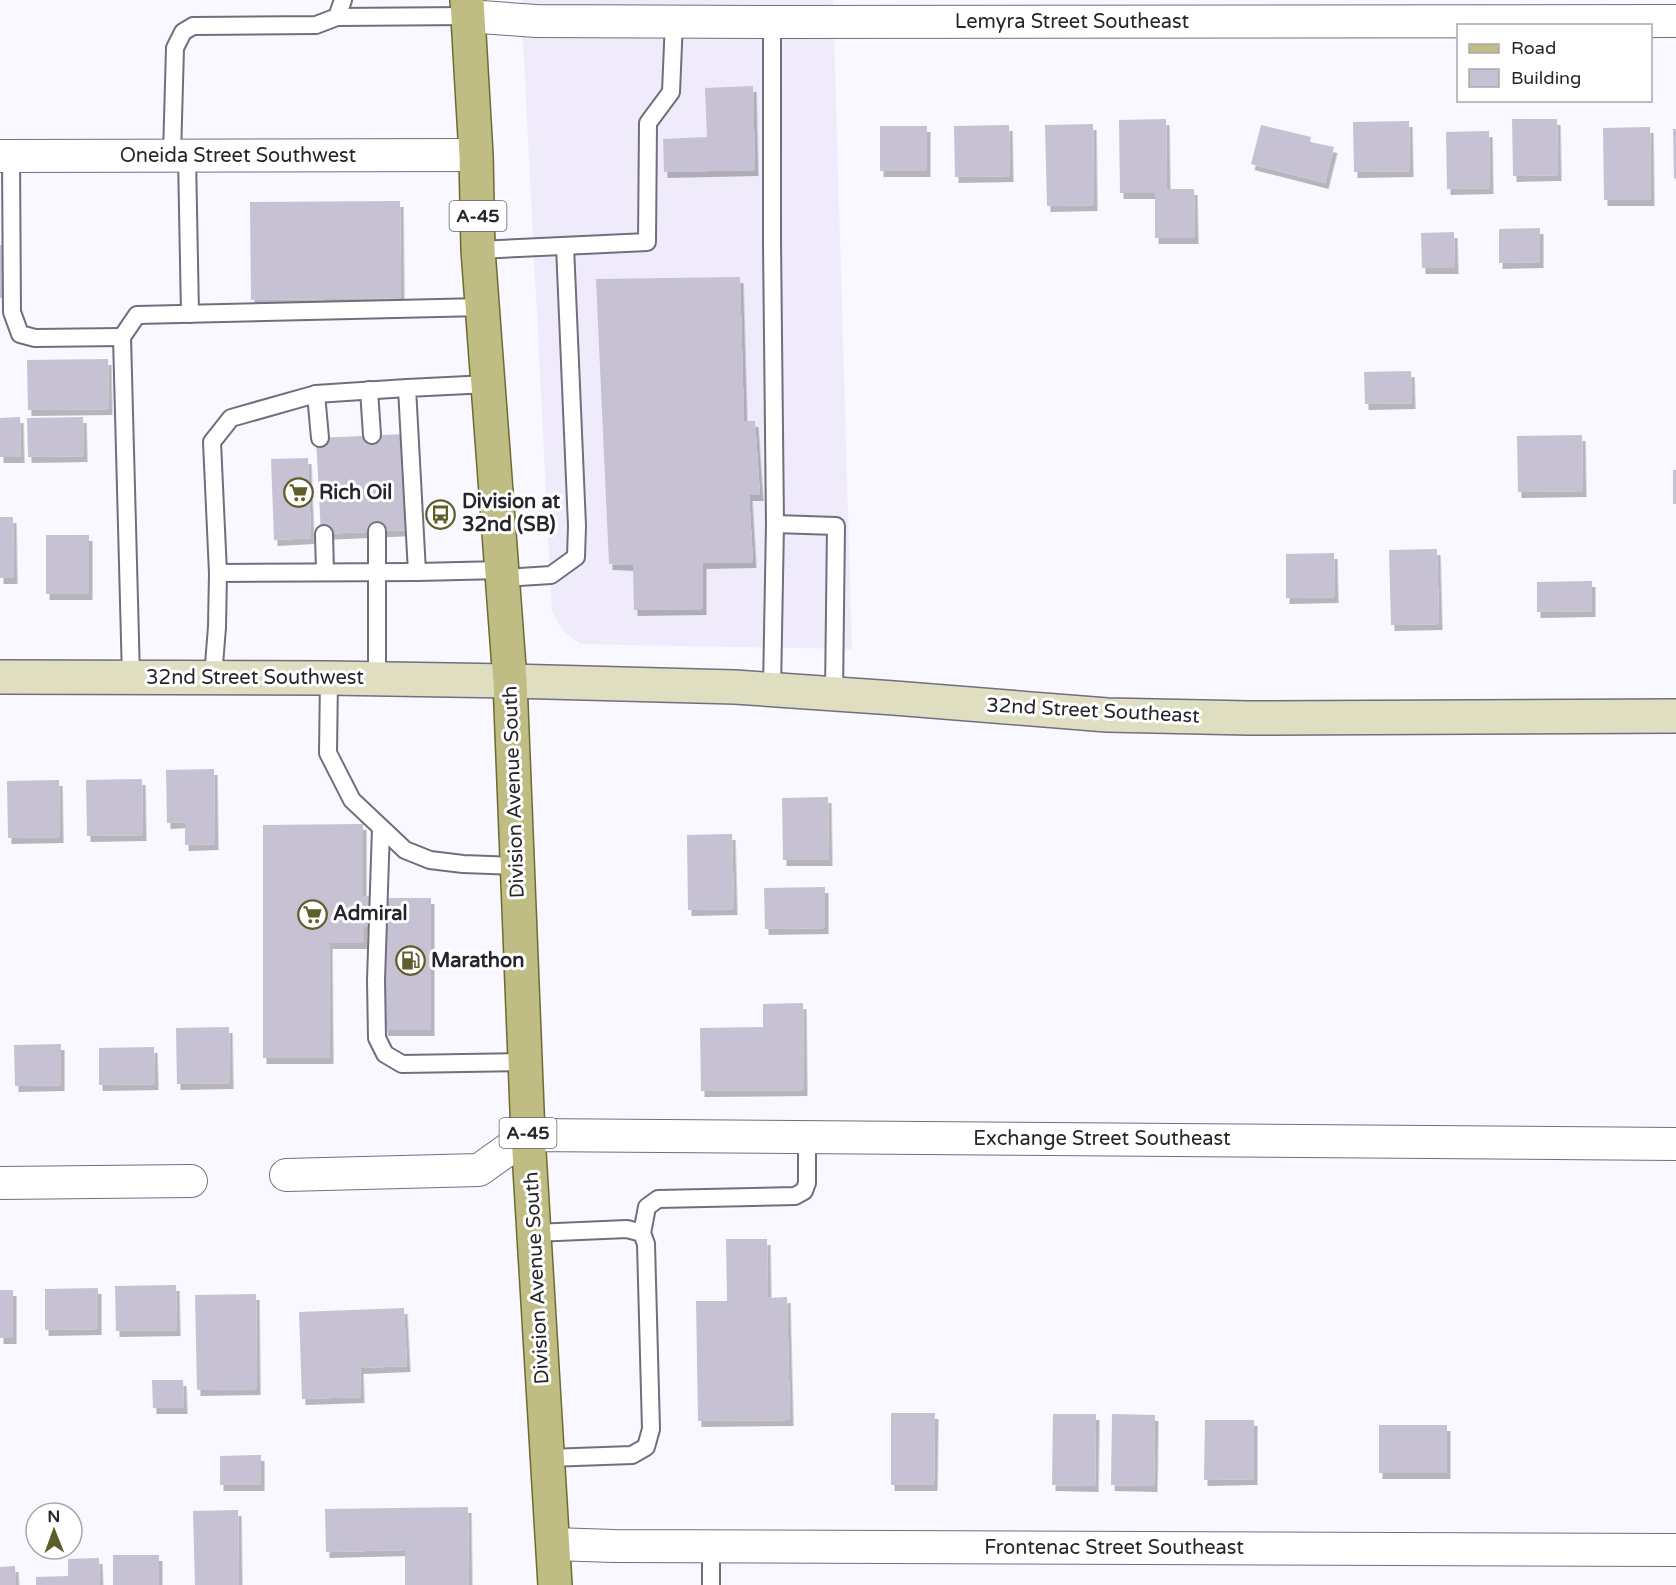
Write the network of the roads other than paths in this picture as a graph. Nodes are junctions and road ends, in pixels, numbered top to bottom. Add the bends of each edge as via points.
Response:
1 (343, 0) edge
2 (467, 8) edge
3 (338, 17) junction
4 (674, 21) junction
5 (1676, 21) edge
6 (772, 22) junction
7 (476, 155) junction
8 (5, 156) edge
9 (180, 156) junction
10 (565, 246) junction
11 (478, 250) junction
12 (482, 307) junction
13 (190, 314) junction
14 (122, 337) junction
15 (488, 384) junction
16 (407, 388) junction
17 (369, 390) junction
18 (316, 394) junction
19 (372, 435) dead end
20 (320, 438) dead end
21 (775, 524) junction
22 (377, 531) dead end
23 (324, 534) dead end
24 (326, 572) junction
25 (417, 572) junction
26 (218, 573) junction
27 (376, 573) junction
28 (502, 574) junction
29 (0, 677) edge
30 (131, 677) junction
31 (213, 677) junction
32 (329, 678) junction
33 (377, 679) junction
34 (510, 681) junction
35 (772, 689) junction
36 (834, 694) junction
37 (1676, 716) edge
38 (381, 828) junction
39 (517, 866) junction
40 (525, 1062) junction
41 (528, 1135) junction
42 (807, 1137) junction
43 (1676, 1144) edge
44 (286, 1175) dead end
45 (191, 1181) dead end
46 (0, 1183) edge
47 (534, 1233) junction
48 (642, 1233) junction
49 (548, 1458) junction
50 (553, 1544) junction
51 (711, 1546) junction
52 (1676, 1550) edge
53 (555, 1585) edge
54 (711, 1585) edge

1 - 3 lane
2 - 3 lane
2 - 4 street, Lemyra Street Southeast via 536,21
2 - 7 main road, Division Avenue South / A-45
3 - 9 lane via 316,25 194,26 183,32 175,48
4 - 6 street, Lemyra Street Southeast
4 - 10 lane via 671,92 648,123 647,242
5 - 6 street, Lemyra Street Southeast
6 - 21 lane
7 - 9 street, Oneida Street Southwest
7 - 11 main road, Division Avenue South / A-45
8 - 9 street, Oneida Street Southwest
8 - 14 lane via 12,312 20,334 35,338
9 - 13 lane
10 - 11 lane
10 - 28 lane via 576,558 551,575
11 - 12 main road, Division Avenue South / A-45
12 - 13 lane
12 - 15 main road, Division Avenue South / A-45
13 - 14 lane via 137,315
14 - 30 lane
15 - 16 lane
15 - 28 main road, Division Avenue South / A-45
16 - 17 lane
16 - 25 lane
17 - 18 lane
17 - 19 lane
18 - 20 lane
18 - 26 lane via 231,418 212,442
21 - 35 lane
21 - 36 lane via 836,526
22 - 27 lane
23 - 24 lane
24 - 26 lane
24 - 27 lane
25 - 27 lane
25 - 28 lane
26 - 31 lane
27 - 33 lane
28 - 34 main road, Division Avenue South / A-45
29 - 30 street, 32nd Street Southwest
30 - 31 street, 32nd Street Southwest
31 - 32 street, 32nd Street Southwest
32 - 33 street, 32nd Street Southwest
32 - 38 lane via 328,753 352,800
33 - 34 street, 32nd Street Southwest
34 - 35 street, 32nd Street Southeast
34 - 39 main road, Division Avenue South / A-45
35 - 36 street, 32nd Street Southeast
36 - 37 street, 32nd Street Southeast via 1107,715
38 - 39 lane via 405,850 430,860
38 - 40 lane via 376,980 377,1038 384,1054 402,1064
39 - 40 main road, Division Avenue South / A-45
40 - 41 main road, Division Avenue South / A-45
41 - 42 street, Exchange Street Southeast
41 - 44 street via 479,1170
41 - 47 main road, Division Avenue South / A-45
42 - 43 street, Exchange Street Southeast
42 - 48 lane via 804,1191 795,1196 658,1199 647,1207
45 - 46 street
47 - 48 lane via 627,1229
47 - 49 main road, Division Avenue South / A-45
48 - 49 lane via 646,1244 651,1429 646,1447 632,1455
49 - 50 main road, Division Avenue South / A-45
50 - 51 street, Frontenac Street Southeast
50 - 53 main road, Division Avenue South / A-45
51 - 52 street, Frontenac Street Southeast
51 - 54 lane

